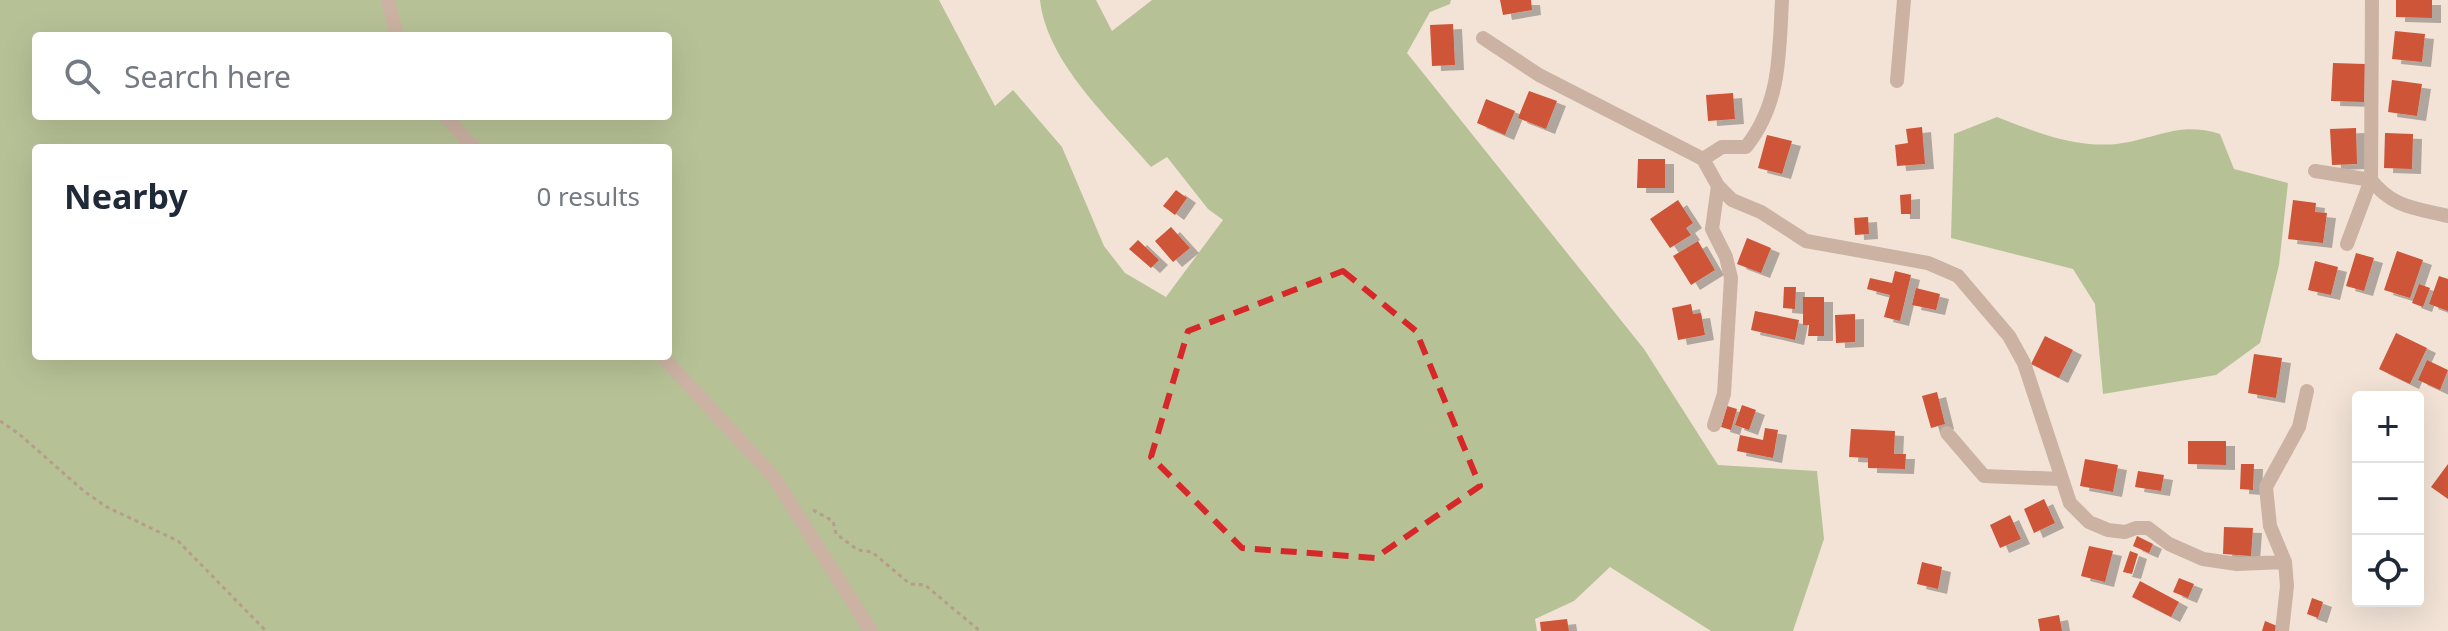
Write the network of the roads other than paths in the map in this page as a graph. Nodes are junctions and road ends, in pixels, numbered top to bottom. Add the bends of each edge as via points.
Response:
1 (388, 0) edge
2 (1782, 0) edge
3 (1904, 0) edge
4 (2372, 0) edge
5 (396, 32) edge
6 (1483, 38) dead end
7 (1897, 81) dead end
8 (449, 120) edge
9 (470, 144) edge
10 (1703, 159) junction
11 (2315, 171) dead end
12 (2371, 180) junction
13 (1718, 186) junction
14 (2448, 216) edge
15 (2347, 244) dead end
16 (666, 360) edge
17 (2307, 391) dead end
18 (1714, 425) dead end
19 (1947, 433) dead end
20 (2061, 479) junction
21 (2285, 562) junction
22 (871, 631) edge
23 (2282, 631) edge

1 - 5 street
2 - 10 street via 1771,107 1746,147 1722,147
3 - 7 street
4 - 12 street
6 - 10 street via 1539,75
8 - 9 street
10 - 13 street
11 - 12 street
12 - 14 street via 2384,196
12 - 15 street
13 - 18 street via 1712,229 1731,278 1724,394
13 - 20 street via 1732,200 1806,241 1928,263 1958,276 2009,336 2024,363
16 - 22 street via 773,476
17 - 21 street via 2299,427 2266,487 2270,526
19 - 20 street via 1984,476
20 - 21 street via 2070,503 2089,522 2108,530 2148,528 2203,559
21 - 23 street

